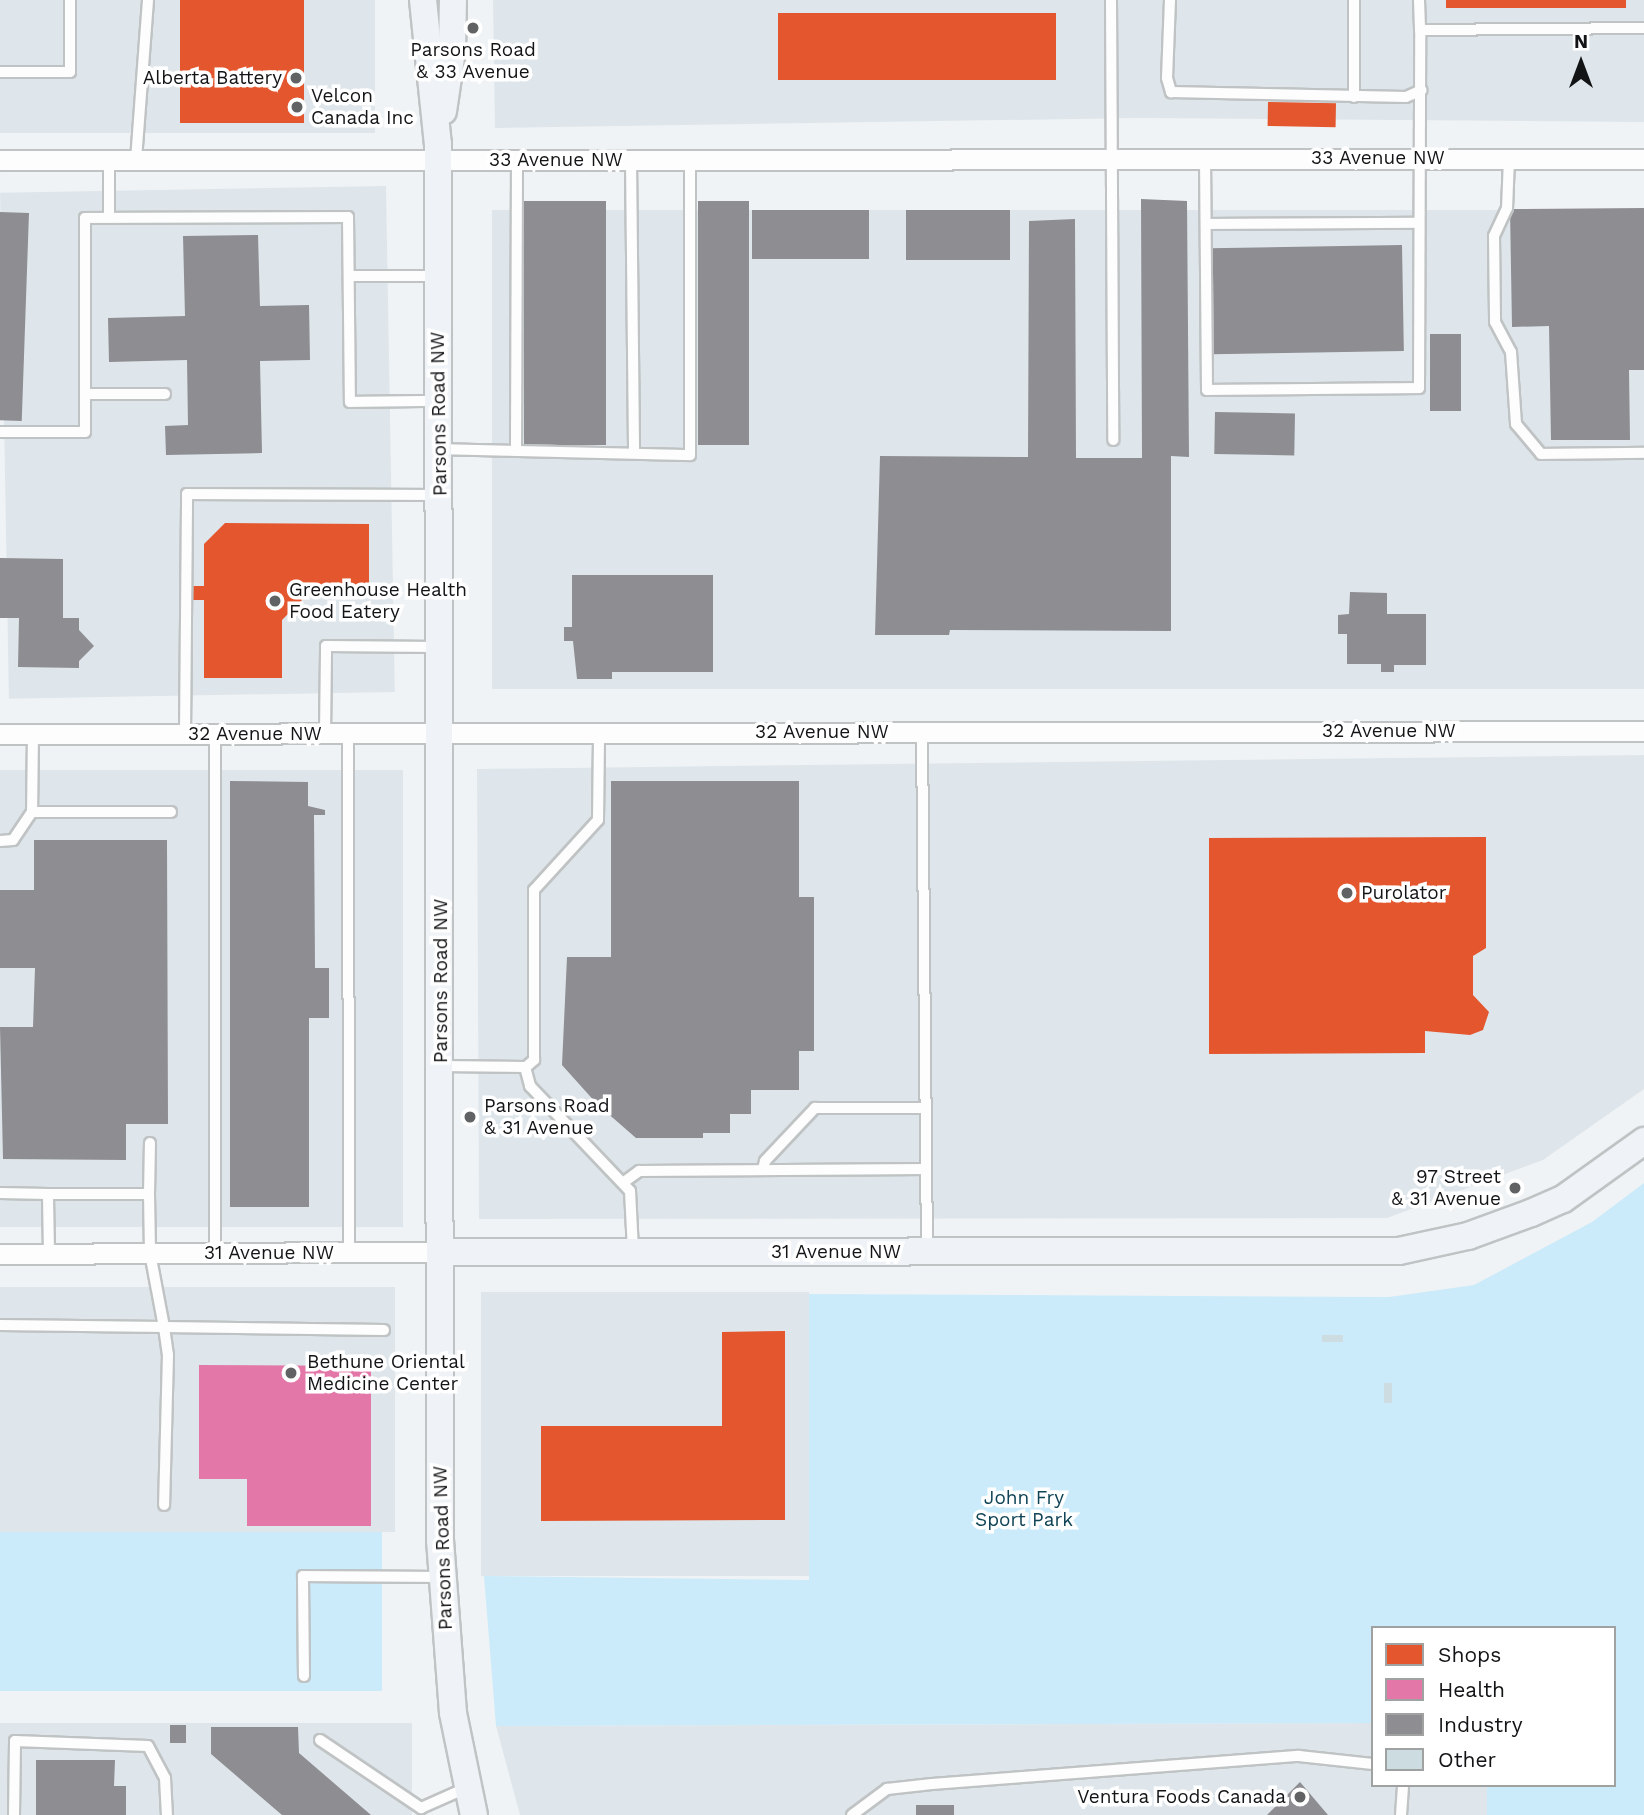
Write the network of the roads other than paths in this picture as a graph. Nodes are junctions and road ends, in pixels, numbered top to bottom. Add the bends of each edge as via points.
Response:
1 (70, 0) edge
2 (148, 0) edge
3 (423, 0) edge
4 (453, 0) edge
5 (1111, 0) edge
6 (1170, 0) edge
7 (1354, 0) edge
8 (1419, 0) edge
9 (1644, 28) edge
10 (1420, 30) junction
11 (0, 72) edge
12 (1422, 90) junction
13 (1354, 97) junction
14 (438, 153) junction
15 (1112, 157) junction
16 (1205, 157) junction
17 (690, 159) junction
18 (1422, 159) junction
19 (1508, 159) junction
20 (1644, 159) edge
21 (0, 160) edge
22 (108, 160) junction
23 (136, 160) junction
24 (517, 160) junction
25 (631, 160) junction
26 (108, 218) junction
27 (1418, 223) junction
28 (1206, 224) junction
29 (349, 276) junction
30 (437, 276) junction
31 (85, 394) junction
32 (165, 394) dead end
33 (439, 401) junction
34 (0, 432) edge
35 (1113, 440) dead end
36 (439, 449) junction
37 (516, 451) junction
38 (634, 453) junction
39 (1644, 453) edge
40 (440, 495) junction
41 (441, 647) junction
42 (1644, 731) edge
43 (922, 732) junction
44 (440, 733) junction
45 (599, 733) junction
46 (0, 734) edge
47 (33, 734) junction
48 (186, 734) junction
49 (215, 734) junction
50 (325, 734) junction
51 (348, 734) junction
52 (32, 812) junction
53 (171, 812) dead end
54 (0, 841) edge
55 (441, 1066) junction
56 (525, 1067) junction
57 (926, 1108) junction
58 (1644, 1141) edge
59 (150, 1143) dead end
60 (763, 1169) junction
61 (926, 1169) junction
62 (624, 1182) junction
63 (0, 1193) edge
64 (48, 1194) junction
65 (149, 1194) junction
66 (349, 1252) junction
67 (441, 1252) junction
68 (633, 1252) junction
69 (927, 1252) junction
70 (150, 1253) junction
71 (215, 1253) junction
72 (0, 1254) edge
73 (49, 1254) junction
74 (0, 1325) edge
75 (164, 1327) junction
76 (384, 1330) dead end
77 (164, 1505) dead end
78 (442, 1577) junction
79 (304, 1676) dead end
80 (320, 1740) dead end
81 (1371, 1764) edge
82 (1403, 1787) edge
83 (466, 1788) junction
84 (422, 1811) edge
85 (14, 1815) edge
86 (167, 1815) edge
87 (474, 1815) edge
88 (852, 1815) edge
89 (1401, 1815) edge

1 - 11 lane via 70,72
2 - 23 lane
3 - 14 main road, Parsons Road NW
4 - 14 main road, Parsons Road NW via 452,51
5 - 15 lane
6 - 13 lane via 1167,78 1171,92
7 - 13 lane
8 - 10 lane
9 - 10 lane
10 - 12 lane
12 - 13 lane via 1406,97
12 - 18 lane
14 - 23 street, 33 Avenue NW
14 - 24 street, 33 Avenue NW
14 - 30 main road, Parsons Road NW
15 - 16 street, 33 Avenue NW
15 - 17 street, 33 Avenue NW
15 - 35 lane
16 - 18 street, 33 Avenue NW
16 - 28 lane
17 - 25 street, 33 Avenue NW
17 - 38 lane via 690,455
18 - 19 street, 33 Avenue NW
18 - 27 lane
19 - 20 street, 33 Avenue NW
19 - 39 lane via 1507,208 1494,236 1495,322 1511,352 1516,424 1541,454
21 - 22 street, 33 Avenue NW
22 - 23 street, 33 Avenue NW
22 - 26 lane
24 - 25 street, 33 Avenue NW
24 - 37 lane
25 - 38 lane
26 - 29 lane via 348,217
26 - 31 lane via 85,218
27 - 28 lane
27 - 28 lane via 1419,388 1207,390
29 - 30 lane
29 - 33 lane via 350,402
30 - 33 main road, Parsons Road NW
31 - 32 lane
31 - 34 lane via 85,432
33 - 36 main road, Parsons Road NW
36 - 37 lane
36 - 40 main road, Parsons Road NW
37 - 38 lane
40 - 41 main road, Parsons Road NW
40 - 48 lane via 187,494
41 - 44 main road, Parsons Road NW
41 - 50 lane via 326,646
42 - 43 street, 32 Avenue NW
43 - 45 street, 32 Avenue NW
43 - 57 lane
44 - 45 street, 32 Avenue NW
44 - 51 street, 32 Avenue NW
44 - 55 main road, Parsons Road NW
45 - 56 lane via 596,824 534,890 535,1054 531,1065
46 - 47 street, 32 Avenue NW
47 - 48 street, 32 Avenue NW
47 - 52 lane
48 - 49 street, 32 Avenue NW
49 - 50 street, 32 Avenue NW
49 - 71 lane
50 - 51 street, 32 Avenue NW
51 - 66 lane
52 - 53 lane
52 - 54 lane via 13,840
55 - 56 lane
55 - 67 main road, Parsons Road NW
56 - 62 lane via 530,1086
57 - 60 lane via 815,1108 765,1161
57 - 61 lane
58 - 69 main road, 31 Avenue NW via 1563,1199 1468,1236 1399,1251
59 - 65 lane
60 - 61 lane
60 - 62 lane via 639,1171
61 - 69 lane
62 - 68 lane via 633,1198
63 - 64 lane
64 - 65 lane
64 - 73 lane
65 - 70 lane
66 - 67 street, 31 Avenue NW
66 - 71 street, 31 Avenue NW
67 - 68 main road, 31 Avenue NW
67 - 78 main road, Parsons Road NW
68 - 69 main road, 31 Avenue NW
70 - 71 street, 31 Avenue NW
70 - 73 street, 31 Avenue NW
70 - 75 lane
72 - 73 street, 31 Avenue NW
74 - 75 lane
75 - 76 lane
75 - 77 lane via 168,1355
78 - 79 lane via 303,1576
78 - 83 main road, Parsons Road NW via 453,1713
80 - 84 lane
81 - 88 lane via 1299,1756 887,1788
82 - 89 lane
83 - 84 lane
83 - 87 main road, Parsons Road NW
85 - 86 lane via 15,1741 148,1745 165,1778

